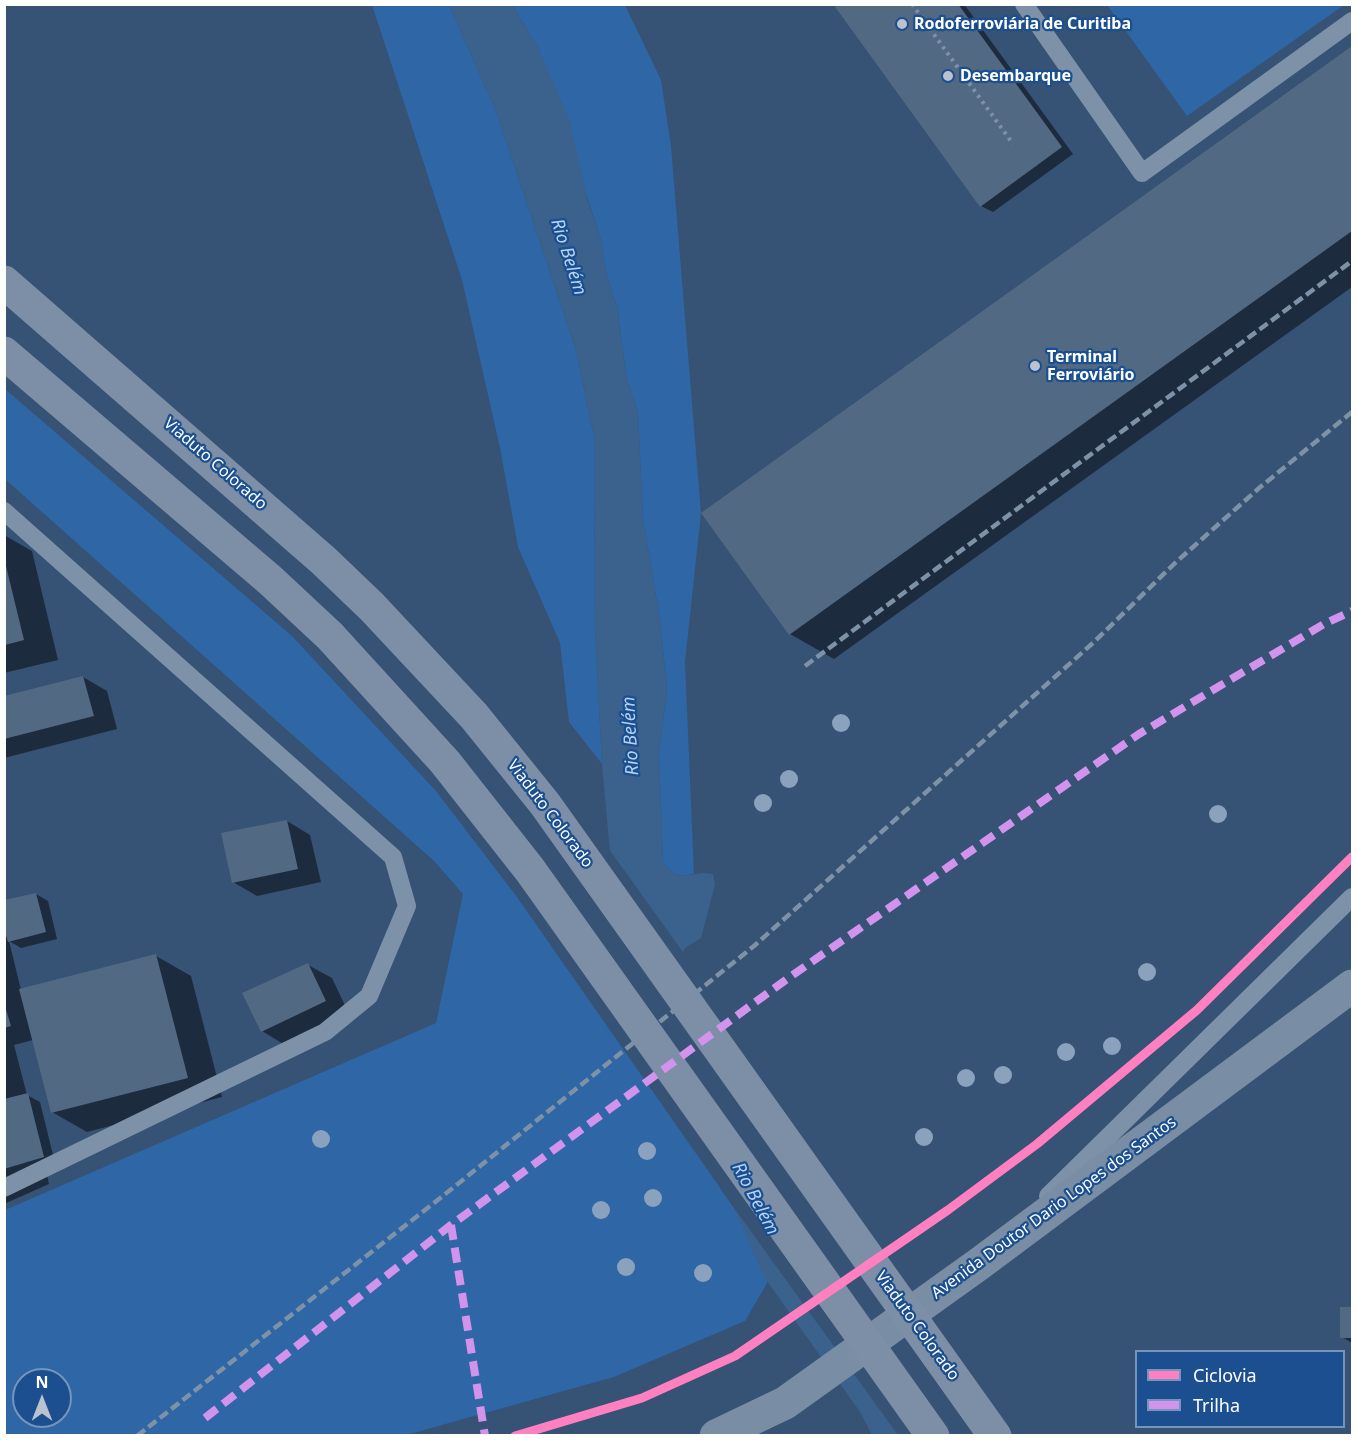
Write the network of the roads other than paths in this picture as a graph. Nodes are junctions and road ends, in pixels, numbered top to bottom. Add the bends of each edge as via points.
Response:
1 (1024, 4) edge
2 (1353, 21) edge
3 (4, 282) edge
4 (4, 353) edge
5 (4, 511) edge
6 (1353, 897) edge
7 (1353, 986) edge
8 (4, 1188) edge
9 (979, 1264) junction
10 (716, 1436) edge
11 (933, 1436) edge
12 (995, 1436) edge

1 - 2 lane via 1142,173
3 - 12 main road, Viaduto Colorado, bridge via 324,561 380,615 481,725 545,804
4 - 11 main road, bridge via 270,580 330,636 438,754 530,870
5 - 8 lane via 393,857 407,906 369,996 325,1032
6 - 9 lane
7 - 9 main road, Avenida Doutor Dario Lopes dos Santos
9 - 10 main road, Avenida Doutor Dario Lopes dos Santos, bridge via 785,1403

